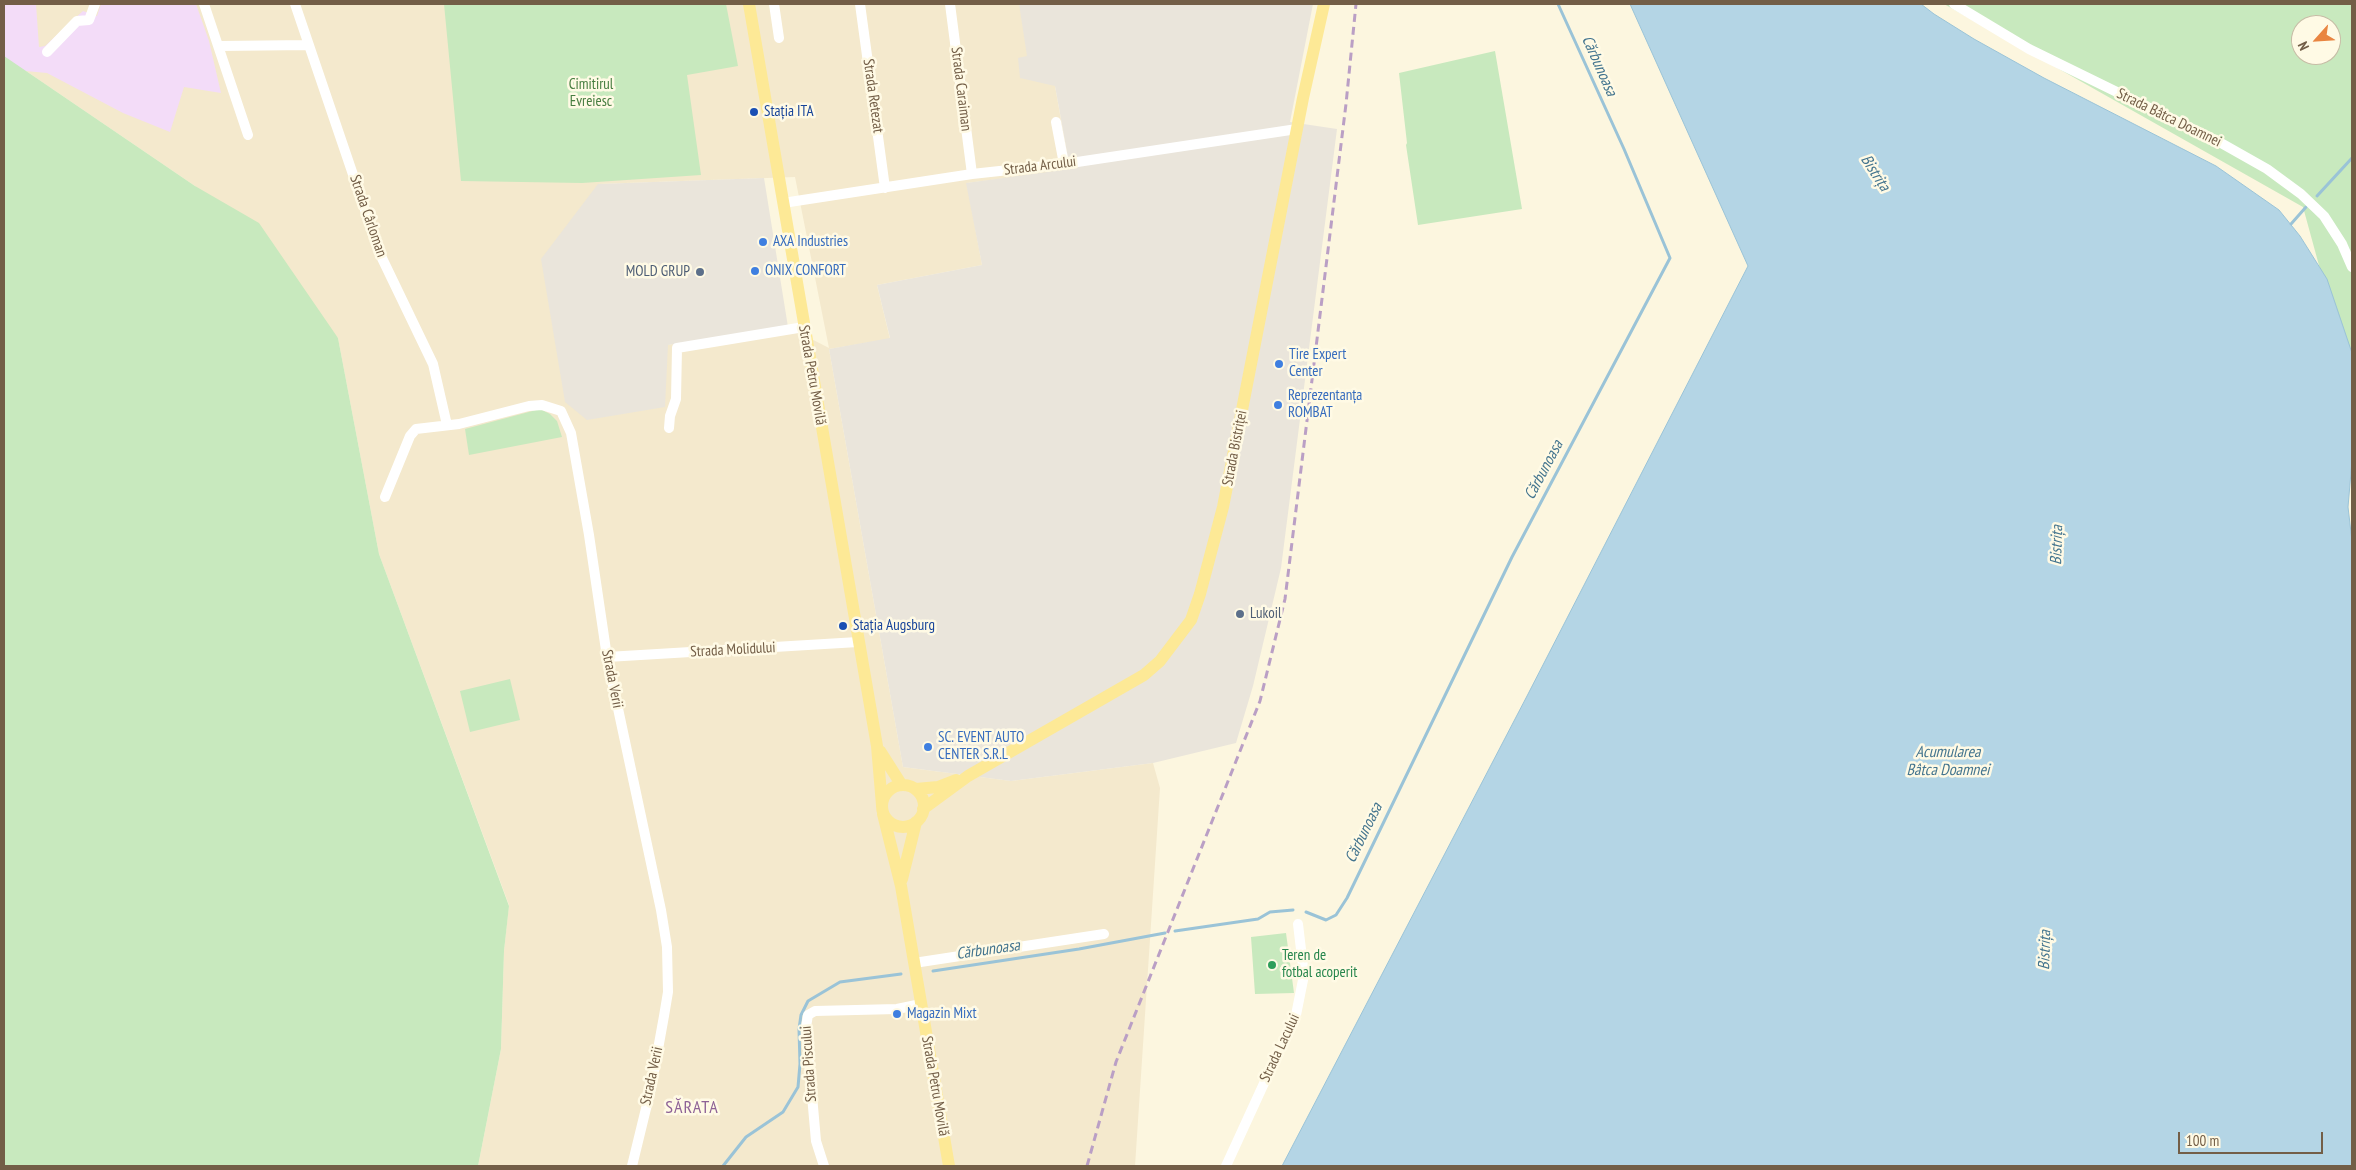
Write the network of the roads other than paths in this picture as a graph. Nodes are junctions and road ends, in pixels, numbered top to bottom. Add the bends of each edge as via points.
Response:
1 (95, 4) edge
2 (204, 4) edge
3 (295, 4) edge
4 (749, 4) edge
5 (774, 4) edge
6 (860, 4) edge
7 (950, 4) edge
8 (1324, 4) edge
9 (1954, 4) edge
10 (779, 38) dead end
11 (308, 45) junction
12 (220, 46) junction
13 (47, 52) dead end
14 (1056, 122) dead end
15 (1297, 130) junction
16 (248, 134) dead end
17 (1064, 164) junction
18 (972, 174) junction
19 (885, 188) junction
20 (783, 203) junction
21 (2352, 268) edge
22 (804, 327) junction
23 (447, 425) junction
24 (669, 428) dead end
25 (385, 497) dead end
26 (858, 642) junction
27 (607, 657) junction
28 (878, 746) junction
29 (968, 776) junction
30 (901, 784) junction
31 (916, 789) junction
32 (923, 809) junction
33 (882, 810) junction
34 (916, 822) junction
35 (901, 886) junction
36 (1298, 924) dead end
37 (1104, 934) dead end
38 (914, 962) junction
39 (921, 1004) junction
40 (632, 1166) edge
41 (824, 1166) edge
42 (949, 1166) edge
43 (1226, 1166) edge

1 - 13 street via 90,20 77,21
2 - 12 street
3 - 11 street, Strada Cârloman
4 - 20 main road, Strada Petru Movilă
5 - 10 street
6 - 19 street, Strada Retezat
7 - 18 street, Strada Caraiman
8 - 15 main road, Strada Bistriței
9 - 21 street, Strada Bâtca Doamnei via 2029,48 2221,143 2266,169 2301,194 2324,216 2342,244
11 - 12 street
11 - 23 street, Strada Cârloman via 380,254 433,364
12 - 16 street
14 - 17 street
15 - 17 street, Strada Arcului
15 - 29 main road, Strada Bistriței via 1223,507 1191,620 1160,661 1144,675
17 - 18 street, Strada Arcului
18 - 19 street, Strada Arcului
19 - 20 street, Strada Arcului
20 - 22 main road, Strada Petru Movilă
22 - 24 street via 677,348 676,399
22 - 26 main road, Strada Petru Movilă
23 - 25 street, Strada Verii via 416,429 410,436
23 - 27 street, Strada Verii via 534,405 561,411 571,434 578,468
26 - 27 street, Strada Molidului
26 - 28 main road, Strada Petru Movilă
27 - 40 street, Strada Verii via 661,910 668,971 660,1038
28 - 30 main road, Strada Petru Movilă
28 - 33 main road, Strada Petru Movilă
29 - 31 main road, Strada Bistriței via 938,787
29 - 32 main road, Strada Bistriței
30 - 31 main road
30 - 33 main road via 889,789 882,799
31 - 32 main road via 922,798
32 - 34 main road
33 - 34 main road via 887,820 898,826
33 - 35 main road, Strada Petru Movilă
34 - 35 main road, Strada Petru Movilă
35 - 38 main road, Strada Petru Movilă
36 - 43 street, Strada Lacului via 1304,975 1295,1020
37 - 38 street
38 - 39 main road, Strada Petru Movilă
39 - 41 street, Strada Piscului via 897,1009 815,1012 808,1015 806,1027 816,1141
39 - 42 main road, Strada Petru Movilă

